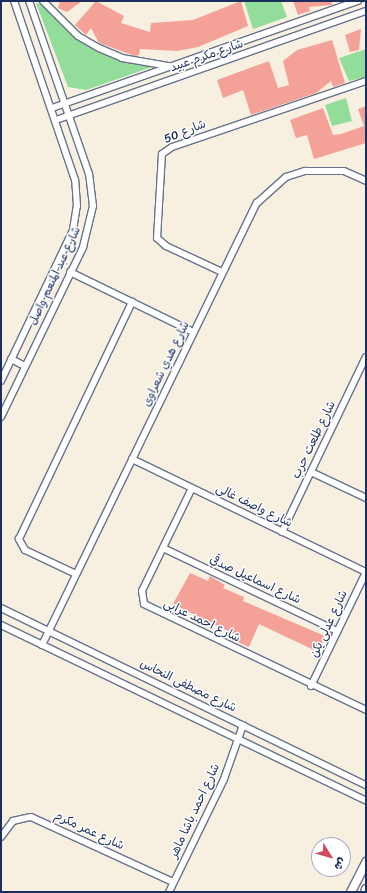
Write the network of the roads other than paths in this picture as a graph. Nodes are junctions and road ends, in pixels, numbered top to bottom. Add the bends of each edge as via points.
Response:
1 (14, 1) edge
2 (29, 1) edge
3 (42, 1) edge
4 (358, 1) edge
5 (366, 11) edge
6 (43, 41) junction
7 (30, 46) junction
8 (170, 66) junction
9 (366, 82) edge
10 (65, 104) junction
11 (52, 108) junction
12 (69, 116) junction
13 (56, 120) junction
14 (366, 181) edge
15 (70, 272) junction
16 (222, 272) junction
17 (132, 302) junction
18 (193, 332) junction
19 (366, 357) edge
20 (11, 359) junction
21 (25, 366) junction
22 (1, 381) edge
23 (1, 417) edge
24 (132, 459) junction
25 (311, 472) junction
26 (192, 488) junction
27 (366, 498) edge
28 (282, 532) junction
29 (163, 548) junction
30 (366, 572) edge
31 (76, 574) junction
32 (1, 608) edge
33 (1, 625) edge
34 (49, 631) junction
35 (338, 631) junction
36 (42, 644) junction
37 (311, 686) junction
38 (366, 710) edge
39 (243, 725) junction
40 (237, 739) junction
41 (366, 784) edge
42 (366, 801) edge
43 (1, 837) edge
44 (366, 862) edge
45 (174, 882) junction
46 (366, 889) edge
47 (169, 892) edge
48 (351, 892) edge
49 (365, 892) edge

1 - 7 street, شارع عبد المنعم واصل
2 - 6 street, شارع عبد المنعم واصل
3 - 8 street via 78,36 99,48 122,58
4 - 8 street, شارع مكرم عبيد
5 - 12 street, شارع مكرم عبيد
6 - 7 street
6 - 10 street, شارع عبد المنعم واصل
7 - 11 street, شارع عبد المنعم واصل
8 - 10 street, شارع مكرم عبيد
9 - 16 street, شارع 50 via 172,147 162,154 157,238 166,246
10 - 11 street, شارع مكرم عبيد
10 - 12 street, شارع عبد المنعم واصل
11 - 13 street, شارع عبد المنعم واصل
12 - 13 street, شارع مكرم عبيد
12 - 15 street, شارع عبد المنعم واصل via 89,174 93,206 88,234
13 - 20 street, شارع عبد المنعم واصل via 75,180 76,218
14 - 16 street, شارع هدي شعراوى via 344,171 324,169 286,178 257,203
15 - 17 street
15 - 21 street, شارع عبد المنعم واصل
16 - 18 street, شارع هدي شعراوى
17 - 18 street
17 - 31 street via 19,539 25,550
18 - 24 street, شارع هدي شعراوى
19 - 25 street, شارع طلعت حرب
20 - 21 street
20 - 22 street, شارع عبد المنعم واصل
21 - 23 street, شارع عبد المنعم واصل
24 - 26 street, شارع واصف غالى
24 - 31 street, شارع هدي شعراوى
25 - 27 street
25 - 28 street, شارع طلعت حرب
26 - 28 street, شارع واصف غالى
26 - 29 street, شارع احمد عرابى
28 - 30 street, شارع واصف غالى
29 - 35 street, شارع اسماعيل صدقي
29 - 37 street, شارع احمد عرابى via 142,592 144,604
30 - 35 street, شارع عدلى يكن
31 - 34 street, شارع هدي شعراوى
32 - 34 street, شارع مصطفى النحاس
33 - 36 street
34 - 36 street, شارع هدي شعراوى
34 - 39 street, شارع مصطفى النحاس
35 - 37 street, شارع عدلى يكن
36 - 40 street
37 - 38 street, شارع احمد عرابى
39 - 40 street, شارع احمد باشا ماهر
39 - 41 street, شارع مصطفى النحاس
40 - 42 street
40 - 45 street, شارع احمد باشا ماهر via 224,779
43 - 45 street, شارع عمر مكرم via 14,821 31,817
44 - 48 street
45 - 47 street, شارع احمد باشا ماهر
46 - 49 street

